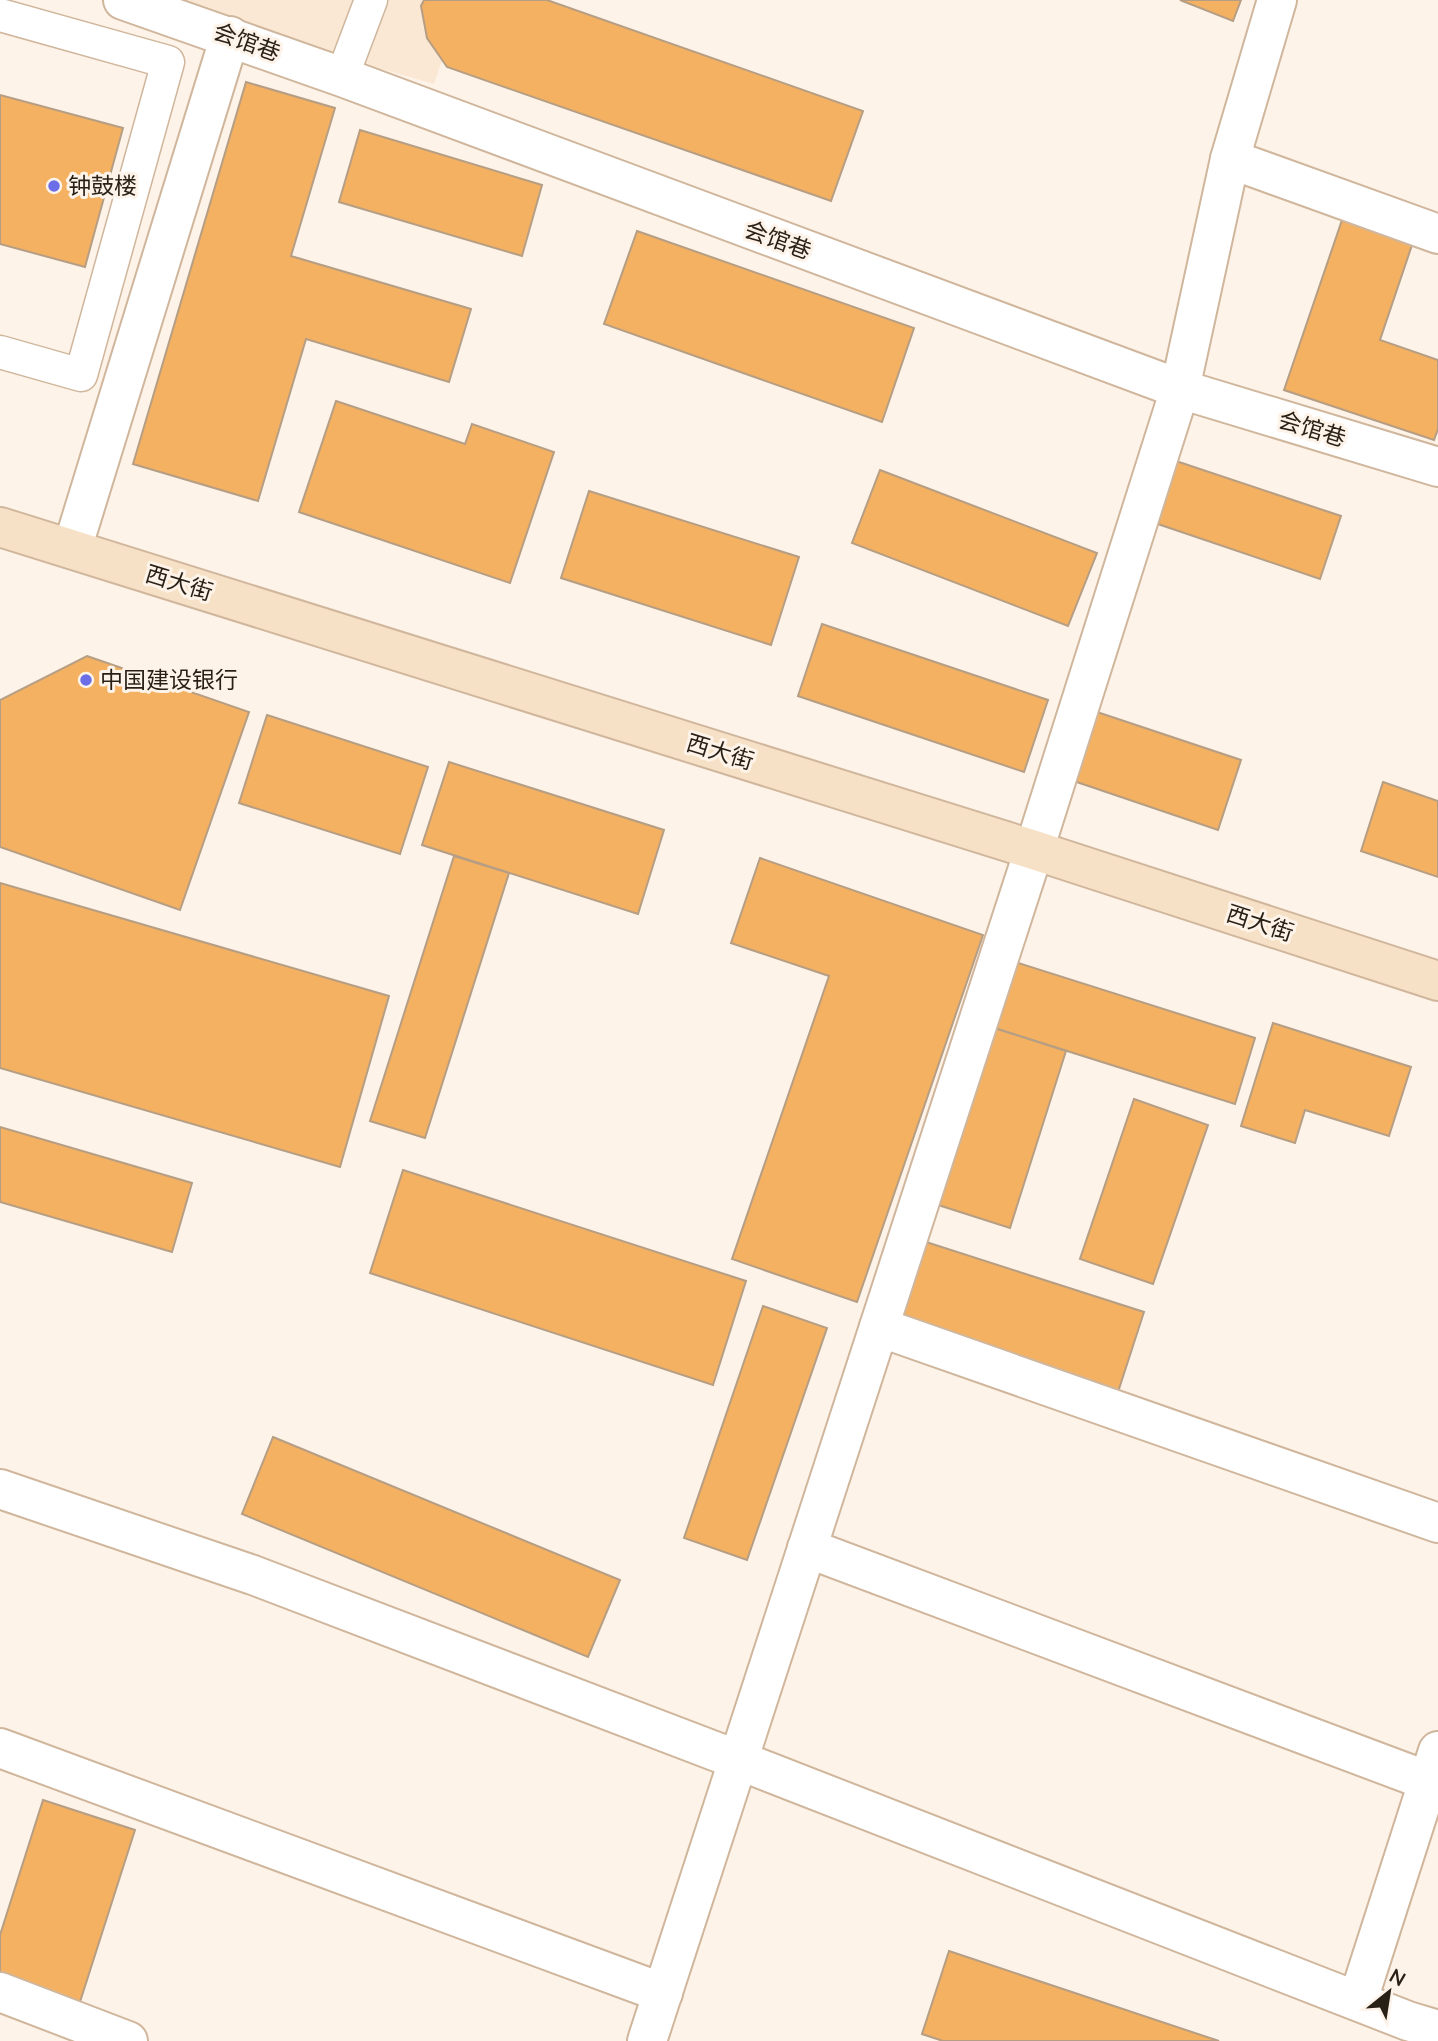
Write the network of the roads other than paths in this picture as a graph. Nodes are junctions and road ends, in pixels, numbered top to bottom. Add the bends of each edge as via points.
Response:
1 (122, 0) edge
2 (371, 0) edge
3 (1278, 0) edge
4 (45, 13) edge
5 (0, 15) edge
6 (230, 36) junction
7 (342, 77) junction
8 (1230, 159) junction
9 (1438, 233) edge
10 (0, 352) edge
11 (1180, 389) junction
12 (1438, 467) edge
13 (0, 527) edge
14 (72, 549) junction
15 (1034, 850) junction
16 (1438, 982) edge
17 (879, 1327) junction
18 (0, 1489) edge
19 (1438, 1523) edge
20 (807, 1548) junction
21 (0, 1748) edge
22 (738, 1760) junction
23 (1433, 1766) edge
24 (0, 1992) edge
25 (663, 1993) junction
26 (1358, 2000) junction
27 (1438, 2030) edge
28 (107, 2037) edge
29 (647, 2041) edge

1 - 6 street, 会馆巷
2 - 7 street
3 - 8 street
4 - 5 street
4 - 10 street via 168,62 81,375
6 - 7 street, 会馆巷
6 - 14 street
7 - 11 street, 会馆巷
8 - 9 street
8 - 11 street
11 - 12 street, 会馆巷
11 - 15 street
13 - 14 main road, 西大街
14 - 15 main road, 西大街
15 - 16 main road, 西大街
15 - 17 street
17 - 19 street
17 - 20 street
18 - 22 street via 253,1575
20 - 22 street
20 - 23 street
21 - 25 street
22 - 25 street
22 - 26 street
23 - 26 street
24 - 28 street
25 - 29 street
26 - 27 street

